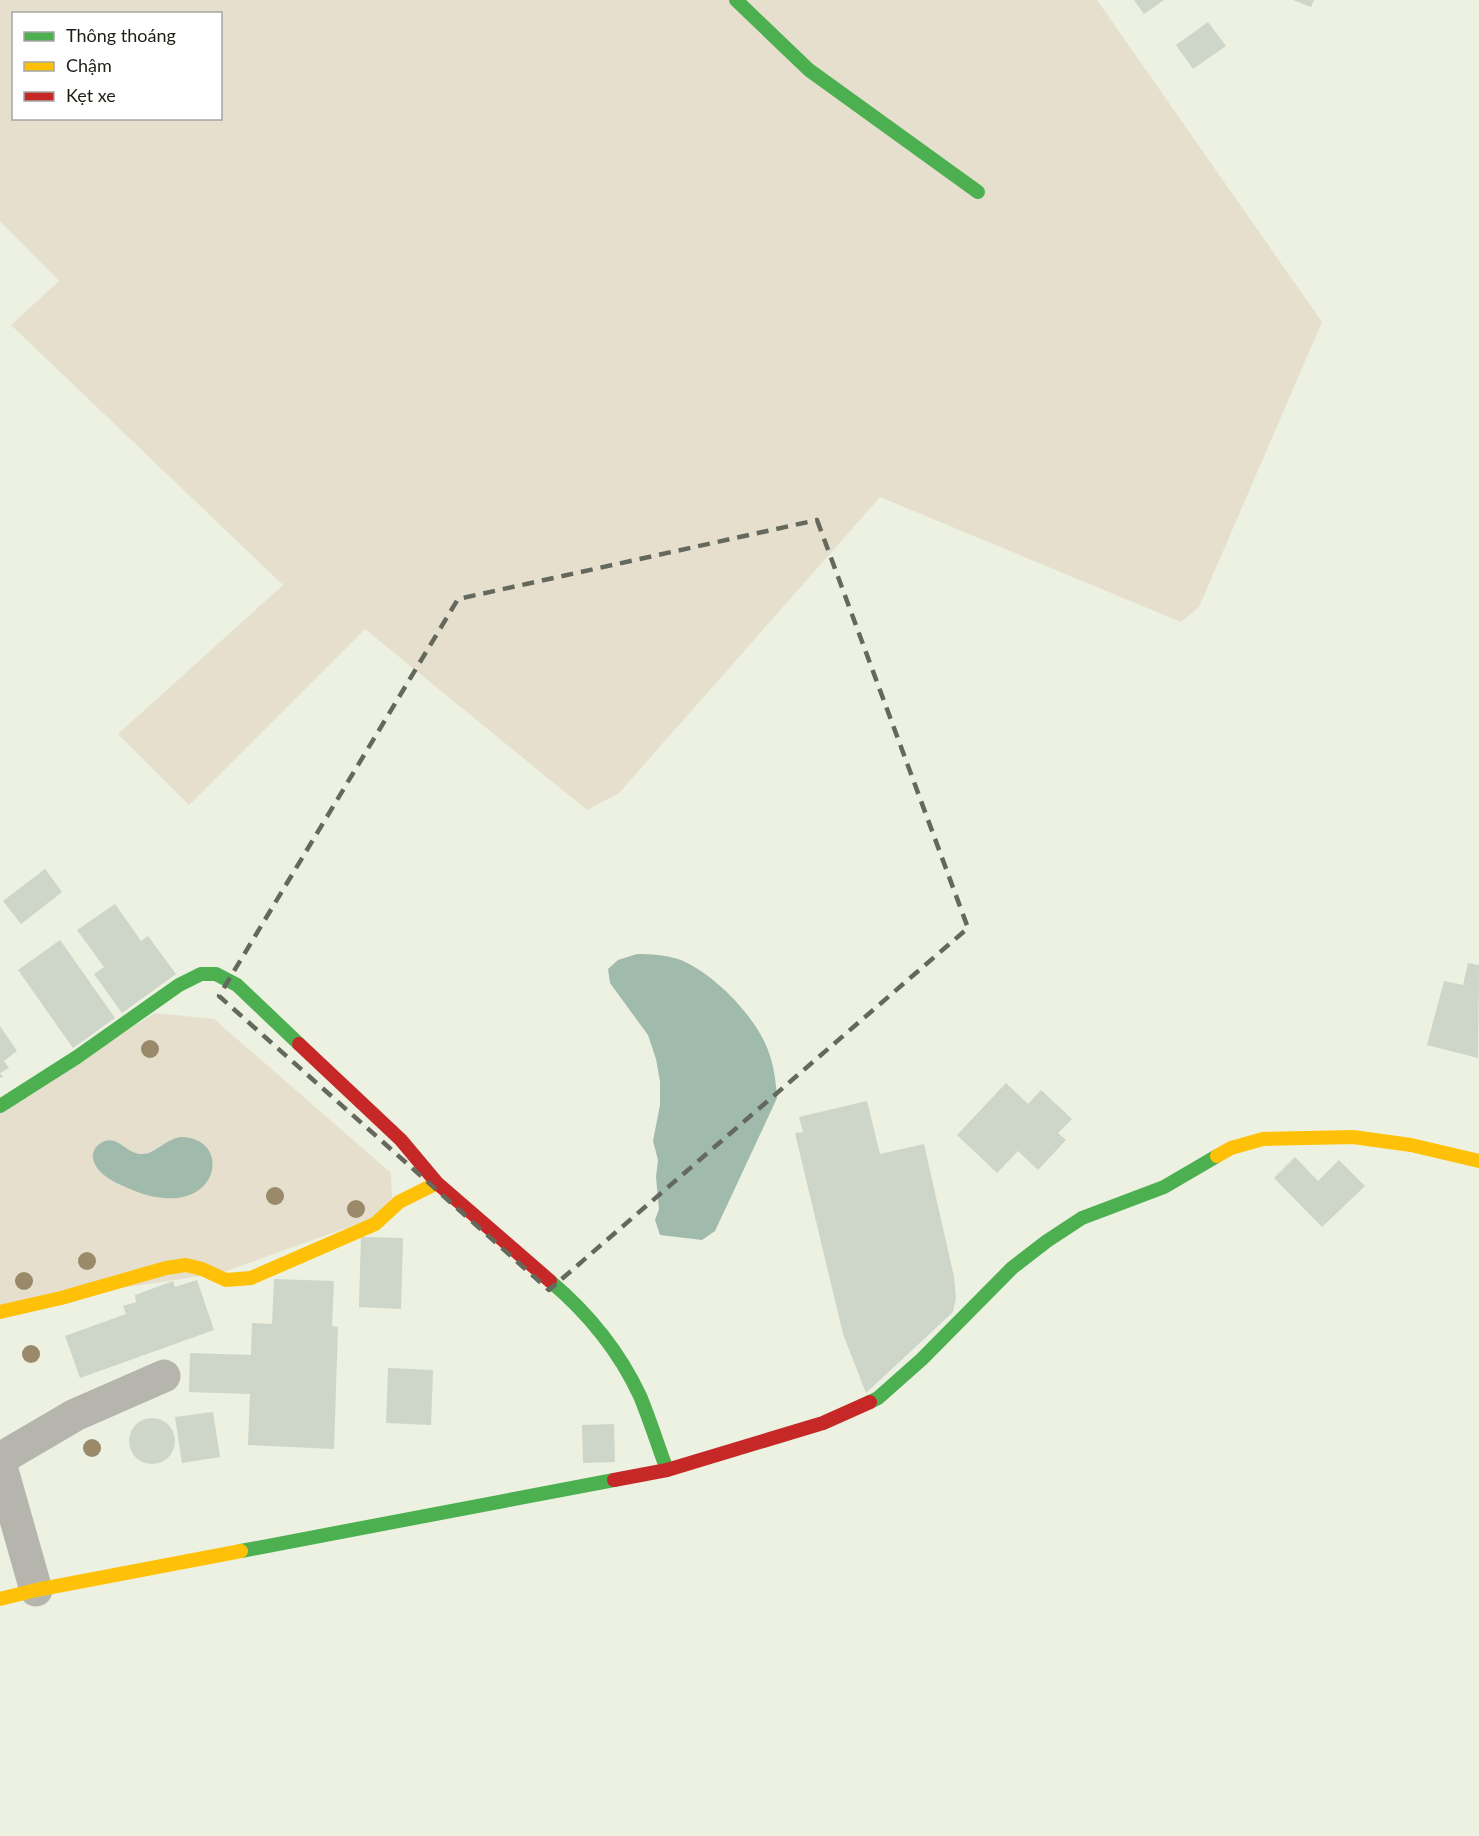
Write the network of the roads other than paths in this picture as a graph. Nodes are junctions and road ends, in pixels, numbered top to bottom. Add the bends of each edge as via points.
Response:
1 (736, 0) edge
2 (978, 192) dead end
3 (0, 1106) edge
4 (1479, 1161) edge
5 (437, 1183) junction
6 (0, 1312) edge
7 (164, 1376) dead end
8 (0, 1461) edge
9 (668, 1470) junction
10 (8, 1519) edge
11 (36, 1590) junction
12 (0, 1599) edge

1 - 2 street via 809,70
3 - 5 street via 179,986 201,974 216,974 237,985 263,1009 401,1140
4 - 9 street via 1353,1137 1263,1139 1231,1148 1164,1187 1082,1218 1047,1241 1012,1268 878,1398 823,1423
5 - 6 street via 399,1202 375,1224 251,1278 226,1280 186,1265
5 - 9 street via 595,1323 639,1395
7 - 8 street via 75,1415
8 - 10 street
9 - 11 street
10 - 11 street
11 - 12 street

